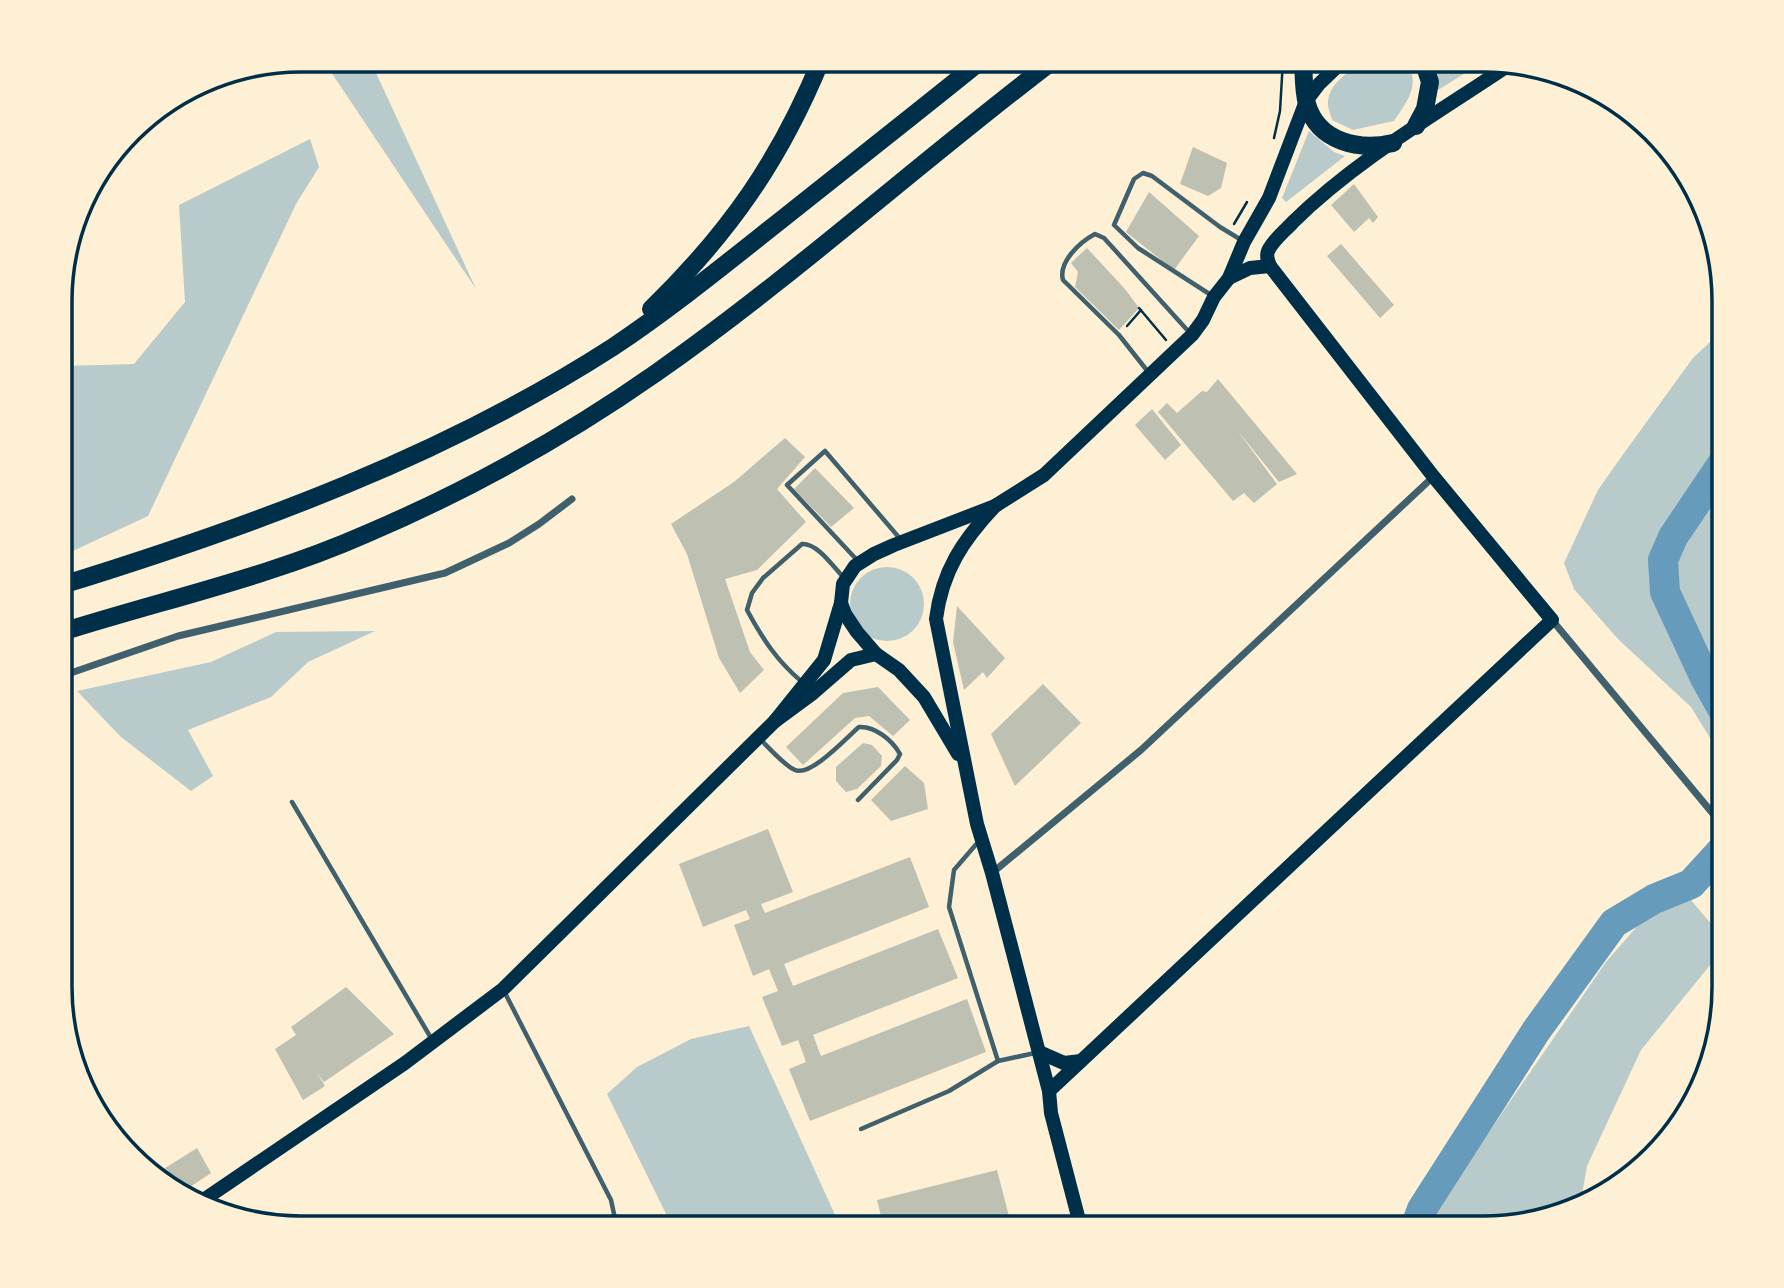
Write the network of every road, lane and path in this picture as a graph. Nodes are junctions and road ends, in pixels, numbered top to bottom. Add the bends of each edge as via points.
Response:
1 (816, 72) edge
2 (967, 72) edge
3 (1039, 72) edge
4 (1282, 72) edge
5 (1304, 72) edge
6 (1331, 72) edge
7 (1427, 72) edge
8 (1497, 72) edge
9 (1306, 100) junction
10 (1416, 126) junction
11 (1393, 143) junction
12 (1271, 149) dead end
13 (1253, 193) dead end
14 (1229, 233) junction
15 (1244, 242) junction
16 (1270, 267) junction
17 (1229, 278) junction
18 (1214, 297) junction
19 (1119, 335) junction
20 (1192, 335) junction
21 (613, 347) junction
22 (1175, 351) junction
23 (1150, 374) junction
24 (1433, 476) junction
25 (572, 499) dead end
26 (995, 506) junction
27 (902, 541) junction
28 (859, 563) junction
29 (845, 579) junction
30 (72, 582) edge
31 (841, 603) junction
32 (1552, 620) junction
33 (72, 629) edge
34 (876, 654) junction
35 (72, 673) edge
36 (805, 684) junction
37 (775, 721) junction
38 (758, 737) junction
39 (963, 764) junction
40 (858, 800) dead end
41 (292, 802) dead end
42 (1712, 812) edge
43 (981, 839) junction
44 (992, 873) junction
45 (503, 989) junction
46 (433, 1042) junction
47 (1039, 1052) junction
48 (998, 1061) junction
49 (1081, 1061) junction
50 (1049, 1091) junction
51 (861, 1129) dead end
52 (209, 1197) edge
53 (614, 1216) edge
54 (1079, 1216) edge

1 - 21 highway via 768,169 737,212 687,274
2 - 21 highway via 694,289
3 - 33 highway via 708,335 532,452 365,535 258,573
4 - 12 path
5 - 9 highway
6 - 9 main road
7 - 10 highway via 1430,82 1425,109
8 - 10 main road
9 - 11 highway via 1318,124 1337,139 1359,146
9 - 15 main road via 1269,198
10 - 11 main road
11 - 16 main road via 1281,234 1269,250
13 - 14 path
14 - 15 lane
14 - 18 lane via 1143,173 1134,179 1114,225 1138,248
15 - 17 main road
16 - 17 main road via 1250,268
16 - 24 main road
17 - 18 main road
18 - 20 main road
19 - 20 lane via 1063,280 1061,272 1084,240 1095,234 1104,238
19 - 22 path via 1140,309
19 - 23 lane
20 - 22 main road
21 - 30 highway via 499,412 338,489
22 - 23 main road
23 - 26 main road via 1044,475
24 - 32 main road
24 - 44 street via 1141,750
25 - 35 street via 509,542 444,573 178,636
26 - 27 main road
26 - 39 main road via 975,527 946,573 938,599 936,619
27 - 28 main road
27 - 28 lane via 825,451 788,485
28 - 29 main road
29 - 31 main road
29 - 36 lane via 815,549 802,544 752,593 747,610 763,640
31 - 34 main road via 850,624
31 - 36 main road via 828,651
32 - 42 street
32 - 49 main road
34 - 37 main road via 850,660
34 - 39 main road via 900,670 924,697
36 - 37 main road
37 - 38 main road
38 - 40 lane via 795,770 804,771 816,766 859,727 875,729 900,754
38 - 45 main road
39 - 43 main road
41 - 46 lane
43 - 44 main road
43 - 48 lane via 954,870 949,907
44 - 47 main road
45 - 46 main road
45 - 53 lane via 611,1200
46 - 52 main road
47 - 48 lane
47 - 49 main road via 1064,1063
47 - 50 main road
48 - 51 lane via 949,1091
49 - 50 main road
50 - 54 main road

